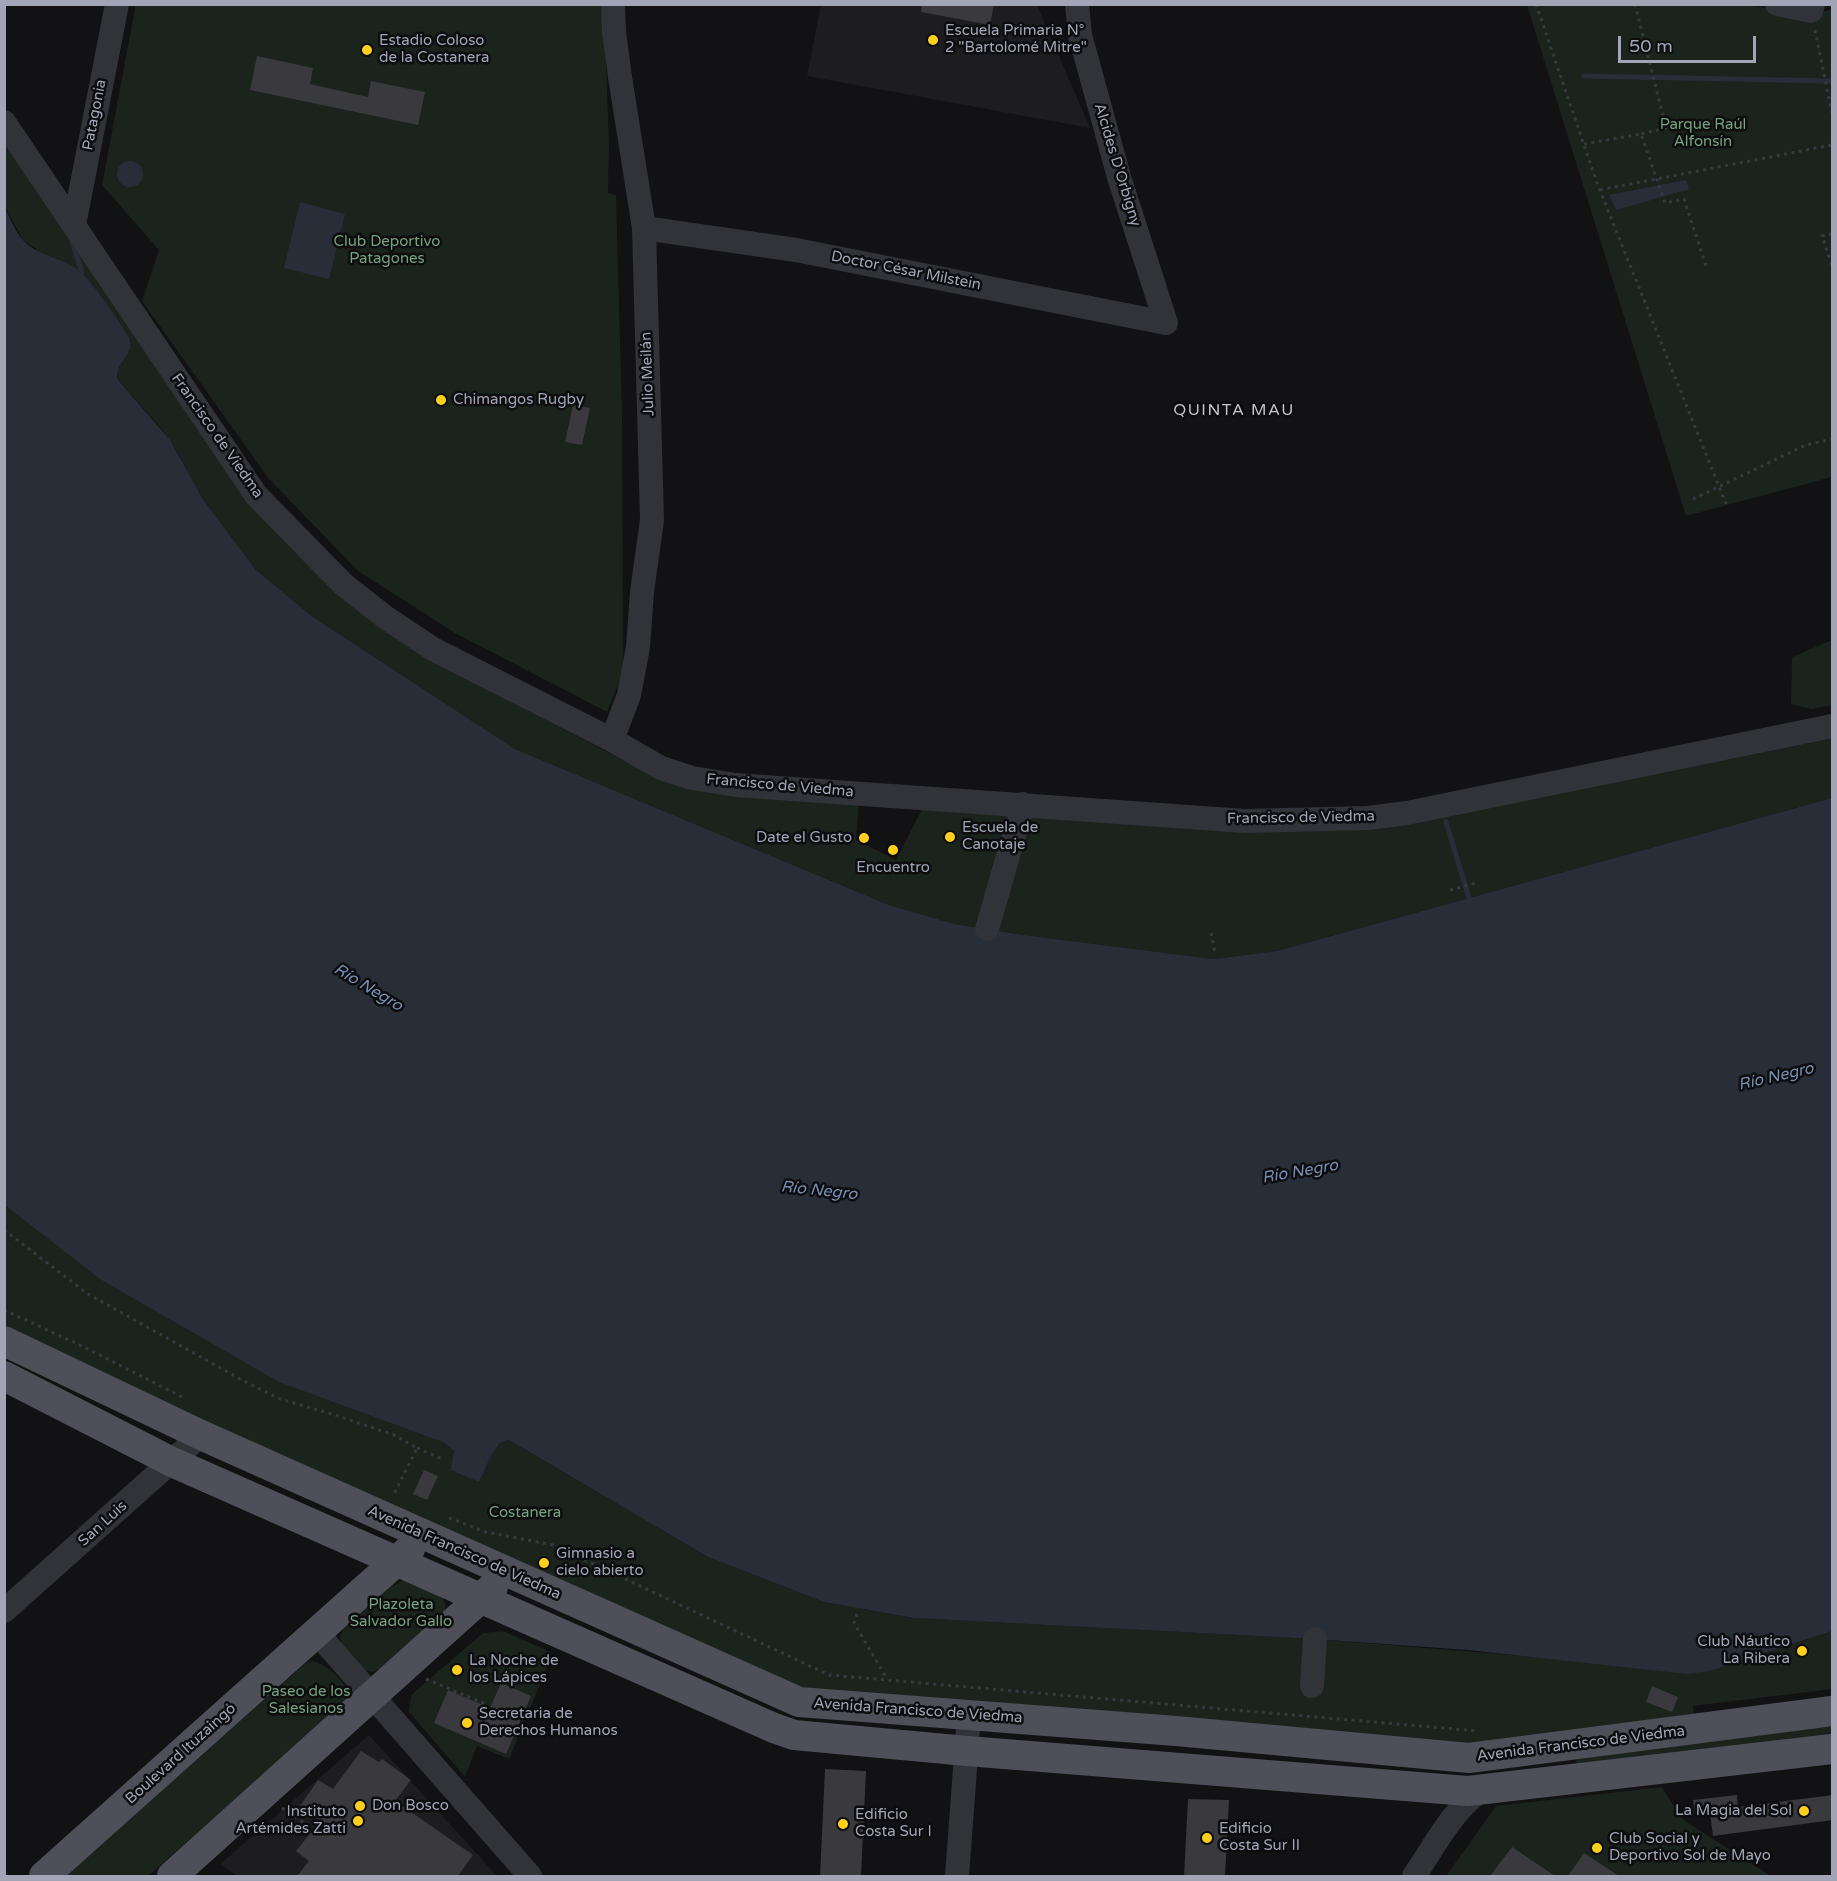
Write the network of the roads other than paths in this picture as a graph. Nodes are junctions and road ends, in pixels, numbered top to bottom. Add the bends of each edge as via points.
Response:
1 (117, 4) edge
2 (613, 4) edge
3 (1077, 4) edge
4 (1777, 4) edge
5 (1812, 8) edge
6 (4, 123) edge
7 (74, 225) junction
8 (644, 228) junction
9 (1166, 323) joint
10 (1833, 726) edge
11 (612, 740) junction
12 (1023, 804) junction
13 (987, 929) dead end
14 (4, 1341) edge
15 (4, 1376) edge
16 (201, 1435) junction
17 (172, 1462) junction
18 (434, 1525) junction
19 (396, 1562) junction
20 (508, 1573) junction
21 (480, 1599) junction
22 (4, 1611) edge
23 (317, 1633) junction
24 (1316, 1639) dead end
25 (1312, 1686) dead end
26 (372, 1696) junction
27 (799, 1702) junction
28 (1833, 1711) edge
29 (969, 1715) junction
30 (794, 1735) junction
31 (1565, 1747) junction
32 (1833, 1749) edge
33 (967, 1751) junction
34 (1394, 1751) junction
35 (1570, 1779) junction
36 (1393, 1785) junction
37 (1480, 1791) junction
38 (184, 1873) edge
39 (44, 1876) edge
40 (530, 1876) edge
41 (957, 1876) edge
42 (1414, 1876) edge

1 - 7 street, Patagonia
2 - 8 street, Julio Meilán
3 - 9 street, Alcides D'Orbigny via 1080,35 1119,177
4 - 5 street
6 - 7 street, Francisco de Viedma
7 - 11 street, Francisco de Viedma via 256,495 343,584 433,649
8 - 9 street, Doctor César Milstein via 796,250
8 - 11 street, Julio Meilán via 652,520 631,686
10 - 12 street, Francisco de Viedma via 1368,818 1245,821
11 - 12 street, Francisco de Viedma via 661,768 692,778
12 - 13 street
14 - 16 main road, Avenida Francisco de Viedma
15 - 17 main road
16 - 17 street, San Luis
16 - 18 main road, Avenida Francisco de Viedma
17 - 19 main road
17 - 22 street, San Luis
18 - 19 main road, Boulevard Ituzaingó
18 - 20 main road, Avenida Francisco de Viedma
19 - 21 main road
19 - 23 main road, Boulevard Ituzaingó
20 - 21 main road
20 - 27 main road, Avenida Francisco de Viedma
21 - 26 main road
21 - 30 main road
23 - 26 street
23 - 39 main road, Boulevard Ituzaingó
24 - 25 street
26 - 38 main road
26 - 40 street
27 - 29 main road, Avenida Francisco de Viedma
27 - 30 main road
28 - 31 main road, Avenida Francisco de Viedma
29 - 33 street
29 - 34 main road, Avenida Francisco de Viedma
30 - 33 main road
31 - 34 main road, Avenida Francisco de Viedma via 1469,1758
31 - 35 main road
32 - 35 main road
33 - 36 main road
33 - 41 street
34 - 36 main road
35 - 37 main road
36 - 37 main road
37 - 42 street via 1454,1816

